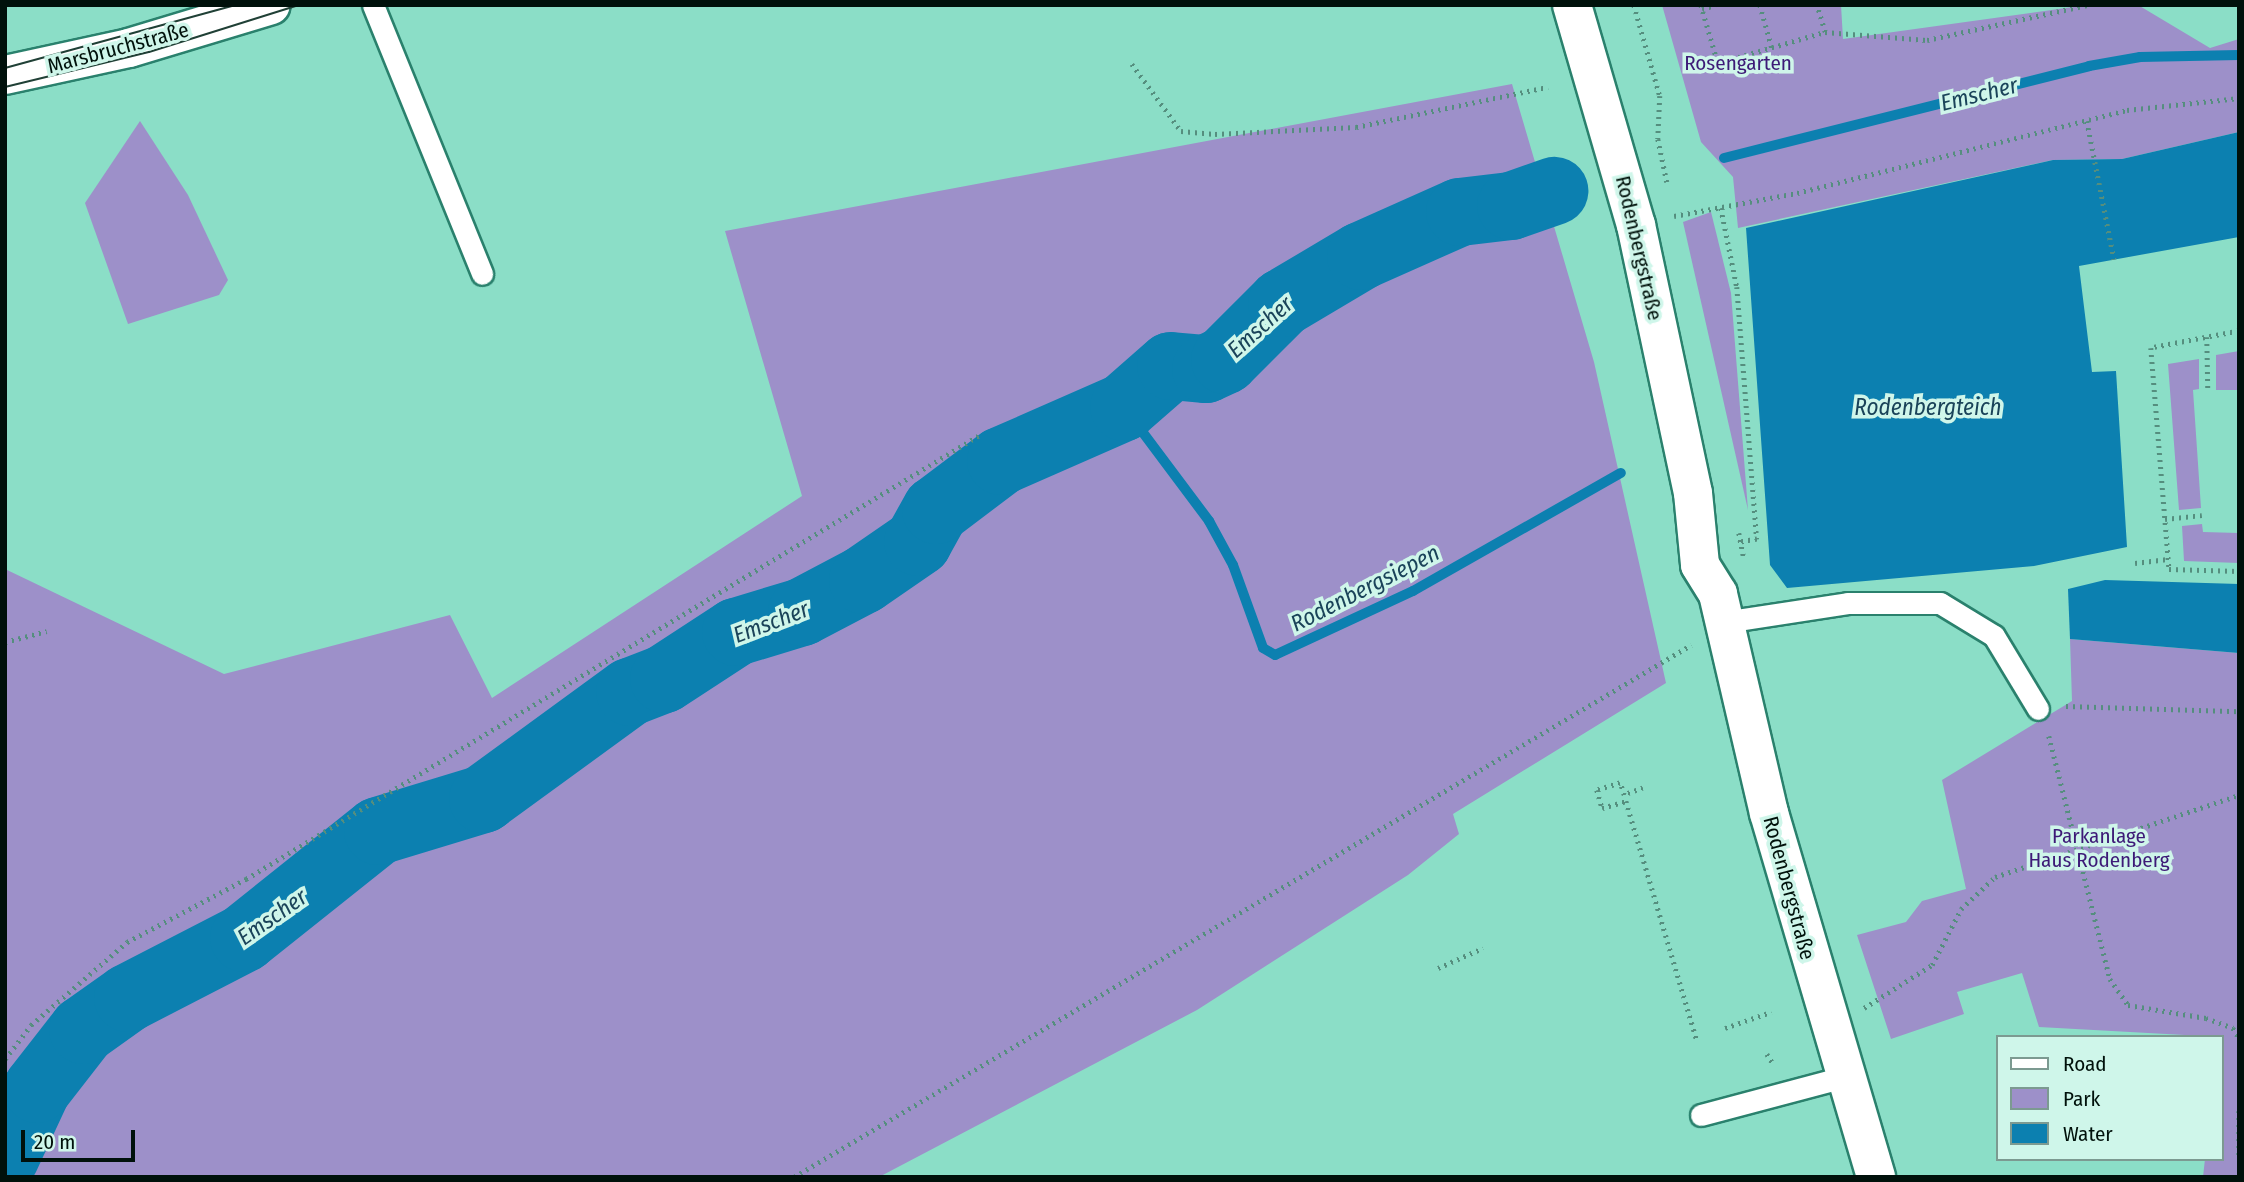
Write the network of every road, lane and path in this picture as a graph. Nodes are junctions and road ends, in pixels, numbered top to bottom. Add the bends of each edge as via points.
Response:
1 (271, 5) edge
2 (373, 5) edge
3 (1572, 5) edge
4 (1634, 5) edge
5 (1715, 5) edge
6 (1760, 5) edge
7 (1817, 5) edge
8 (2087, 5) edge
9 (1702, 7) edge
10 (1825, 32) junction
11 (1772, 48) junction
12 (1132, 64) dead end
13 (5, 75) edge
14 (1548, 87) dead end
15 (2239, 98) edge
16 (2087, 121) junction
17 (1669, 190) dead end
18 (1671, 203) dead end
19 (1721, 208) junction
20 (2114, 259) dead end
21 (482, 274) dead end
22 (2239, 331) edge
23 (2207, 337) junction
24 (2207, 390) dead end
25 (981, 434) dead end
26 (2202, 515) dead end
27 (2165, 519) junction
28 (1740, 542) dead end
29 (2168, 559) junction
30 (2135, 563) dead end
31 (2239, 571) edge
32 (1721, 608) junction
33 (47, 631) dead end
34 (5, 642) edge
35 (1680, 652) dead end
36 (2038, 709) junction
37 (2239, 711) edge
38 (1643, 788) dead end
39 (2239, 795) edge
40 (2081, 847) junction
41 (1483, 948) dead end
42 (1438, 968) dead end
43 (1862, 1009) dead end
44 (1771, 1012) dead end
45 (1725, 1028) dead end
46 (2239, 1038) edge
47 (1697, 1040) dead end
48 (5, 1059) edge
49 (1844, 1077) junction
50 (2239, 1111) edge
51 (1701, 1115) dead end
52 (2239, 1157) edge
53 (794, 1177) edge
54 (1876, 1177) edge

1 - 13 main road, Marsbruchstraße via 129,48
2 - 21 lane
3 - 32 main road, Rodenbergstraße via 1636,225 1693,493 1700,565
4 - 17 path via 1660,96 1658,139
5 - 9 path
6 - 11 path
7 - 10 path
8 - 10 path via 1927,40
9 - 11 path via 1718,63
10 - 11 path
12 - 14 path via 1181,131 1215,134 1356,127
15 - 16 path via 2127,110
16 - 19 path
16 - 20 path
18 - 19 path via 1674,216
19 - 28 path via 1737,287 1756,539
22 - 23 path
23 - 24 path
23 - 27 path via 2151,348
25 - 48 path via 246,879 127,942 31,1025
26 - 27 path
27 - 29 path
29 - 30 path
29 - 31 path via 2169,569
32 - 36 lane via 1940,603 1994,636
32 - 49 main road, Rodenbergstraße via 1769,813
33 - 34 path
35 - 53 path
36 - 37 path
36 - 40 path via 2063,772
38 - 47 path via 1624,794 1620,783 1597,790 1602,808 1626,801
39 - 40 path
40 - 43 path via 1995,877 1961,909 1932,965
40 - 46 path via 2110,979 2127,1005 2206,1018 2233,1028
41 - 42 path
44 - 45 path
49 - 51 lane
49 - 54 main road, Rodenbergstraße
50 - 52 path

